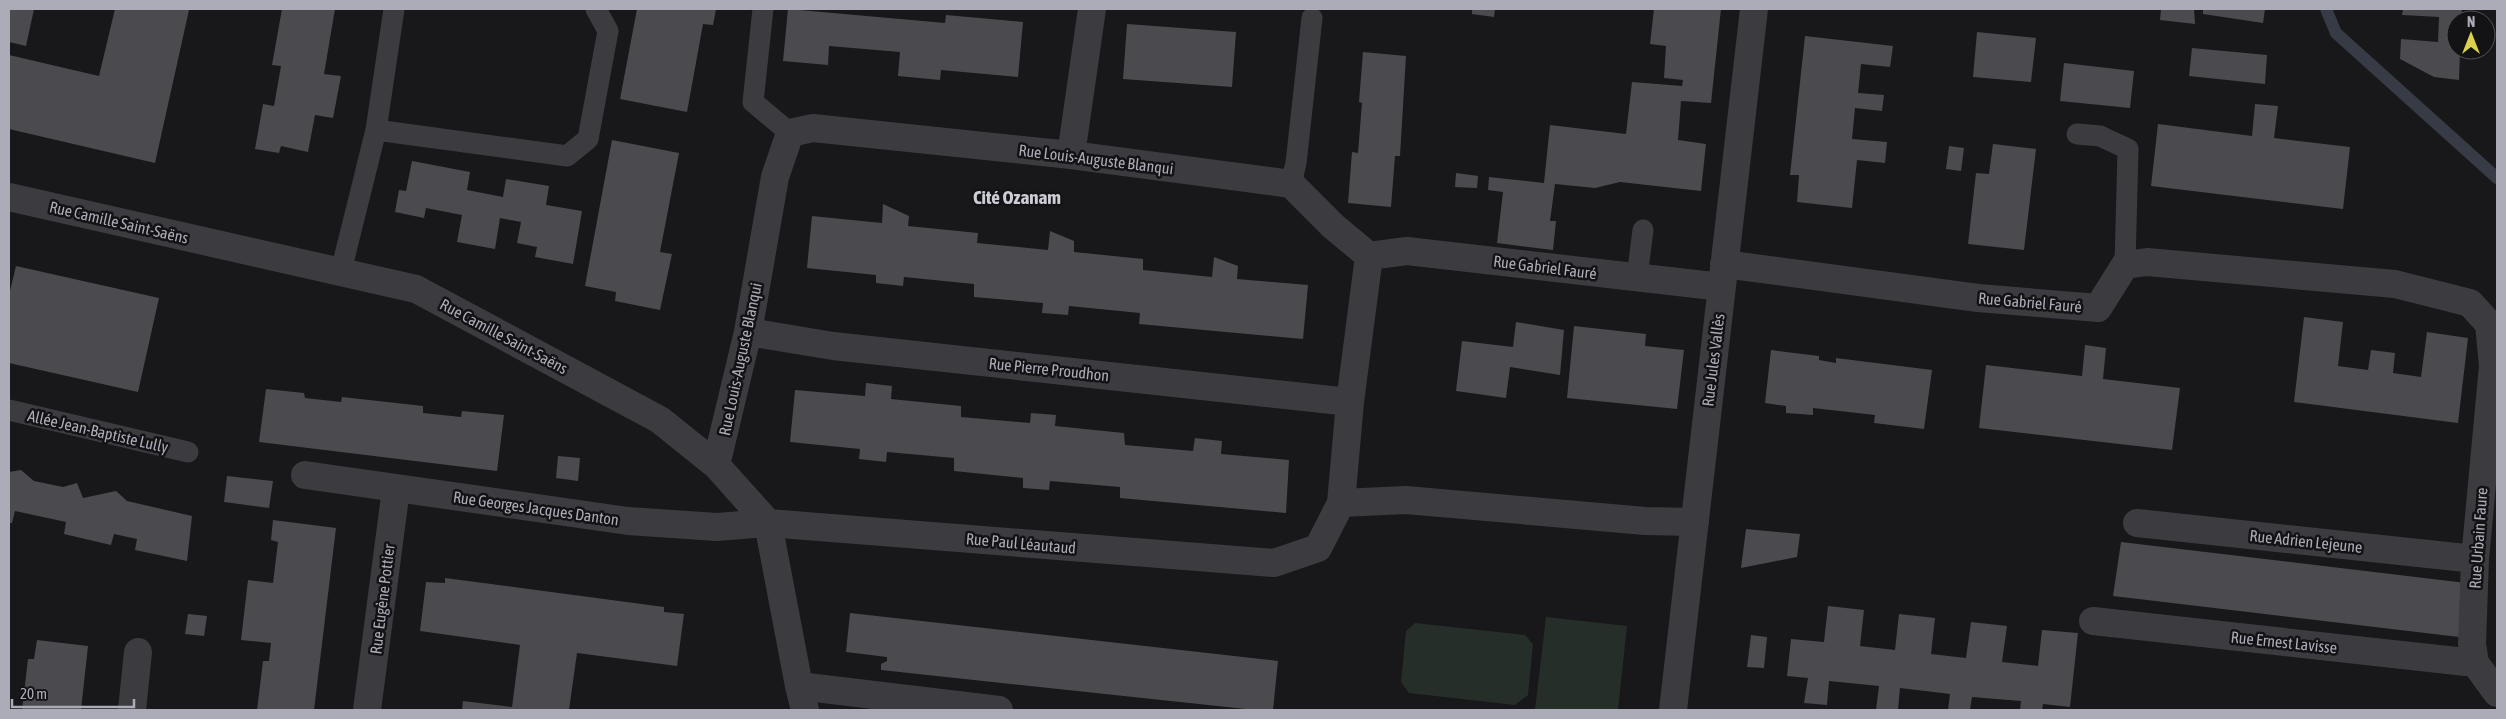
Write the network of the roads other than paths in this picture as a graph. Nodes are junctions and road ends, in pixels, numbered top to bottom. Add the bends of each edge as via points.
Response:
1 (394, 9) edge
2 (596, 9) edge
3 (763, 9) edge
4 (1092, 9) edge
5 (1754, 9) edge
6 (1312, 18) dead end
7 (376, 130) junction
8 (790, 133) junction
9 (2077, 134) dead end
10 (1071, 155) junction
11 (1291, 184) junction
12 (9, 198) edge
13 (1642, 230) dead end
14 (1369, 256) junction
15 (2125, 265) junction
16 (341, 271) junction
17 (1723, 276) junction
18 (1637, 277) junction
19 (748, 332) junction
20 (1350, 402) junction
21 (9, 410) edge
22 (188, 452) dead end
23 (716, 465) junction
24 (306, 475) dead end
25 (396, 489) junction
26 (1341, 503) junction
27 (1695, 522) junction
28 (768, 523) junction
29 (2136, 523) dead end
30 (2475, 559) junction
31 (2093, 620) dead end
32 (138, 652) dead end
33 (2475, 663) junction
34 (2497, 692) edge
35 (802, 698) edge
36 (132, 710) edge
37 (367, 710) edge
38 (999, 710) edge
39 (1673, 710) edge

1 - 7 lane
2 - 7 lane via 608,31 588,140 567,156
3 - 8 lane via 753,102
4 - 10 street
5 - 17 street, Rue Jules Vallès
6 - 11 lane
7 - 16 lane
8 - 10 street, Rue Louis-Auguste Blanqui via 813,128
8 - 19 street, Rue Louis-Auguste Blanqui via 775,178
9 - 15 lane via 2100,136 2128,149
10 - 11 street, Rue Louis-Auguste Blanqui
11 - 14 street
12 - 16 street, Rue Camille Saint-Saëns
13 - 18 lane
14 - 18 street, Rue Gabriel Fauré via 1407,251
14 - 20 street
15 - 17 street, Rue Gabriel Fauré via 2098,308
15 - 30 street, Rue Urbain Faure via 2147,262 2396,284 2470,303 2489,324 2493,366
16 - 23 street, Rue Camille Saint-Saëns via 416,289 660,420
17 - 18 street, Rue Gabriel Fauré
17 - 27 street, Rue Jules Vallès
19 - 20 street, Rue Pierre Proudhon via 833,346
19 - 23 street, Rue Louis-Auguste Blanqui
20 - 26 street
21 - 22 lane, Allée Jean-Baptiste Lully
23 - 28 street, Rue Camille Saint-Saëns
24 - 25 street, Rue Georges Jacques Danton
25 - 28 street, Rue Georges Jacques Danton via 628,521 716,527
25 - 37 street, Rue Eugène Pottier
26 - 27 street via 1406,500 1646,521
26 - 28 street, Rue Paul Léautaud via 1318,548 1274,563
27 - 39 street, Rue Jules Vallès
28 - 35 street
29 - 30 street, Rue Adrien Lejeune
30 - 33 street, Rue Urbain Faure via 2472,644
31 - 33 street, Rue Ernest Lavisse
32 - 36 street
33 - 34 street
35 - 38 street

